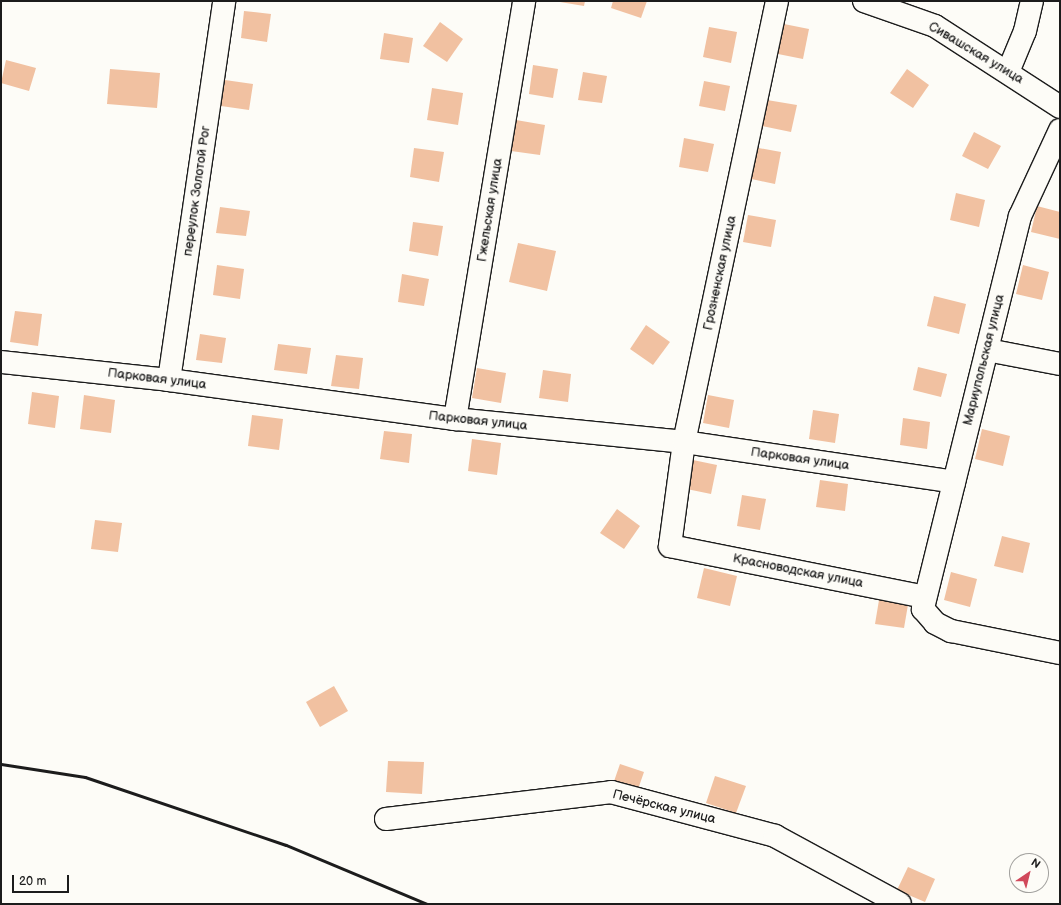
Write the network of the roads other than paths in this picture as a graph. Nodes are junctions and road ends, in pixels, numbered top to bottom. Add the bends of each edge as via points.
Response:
1 (224, 1) edge
2 (524, 1) edge
3 (777, 1) edge
4 (864, 1) edge
5 (1032, 1) edge
6 (1008, 72) junction
7 (1060, 107) edge
8 (1060, 130) edge
9 (987, 350) junction
10 (1, 362) edge
11 (1060, 364) edge
12 (169, 380) junction
13 (455, 419) junction
14 (684, 442) junction
15 (954, 482) junction
16 (670, 546) joint
17 (926, 596) junction
18 (1060, 653) edge
19 (386, 820) dead end
20 (900, 904) edge

1 - 12 street, переулок Золотой Рог
2 - 13 street, Гжельская улица
3 - 14 street, Грозненская улица
4 - 6 street, Сивашская улица via 936,26
5 - 6 street via 1025,31
6 - 7 street, Сивашская улица
8 - 9 street, Мариупольская улица via 1020,216
9 - 11 street
9 - 15 street, Мариупольская улица
10 - 12 street, Парковая улица
12 - 13 street, Парковая улица
13 - 14 street, Парковая улица
14 - 15 street, Парковая улица
14 - 16 street, Грозненская улица
15 - 17 street, Мариупольская улица
16 - 17 street, Красноводская улица
17 - 18 street, Мариупольская улица via 923,609 935,623 951,631
19 - 20 street, Печёрская улица via 611,792 775,836

